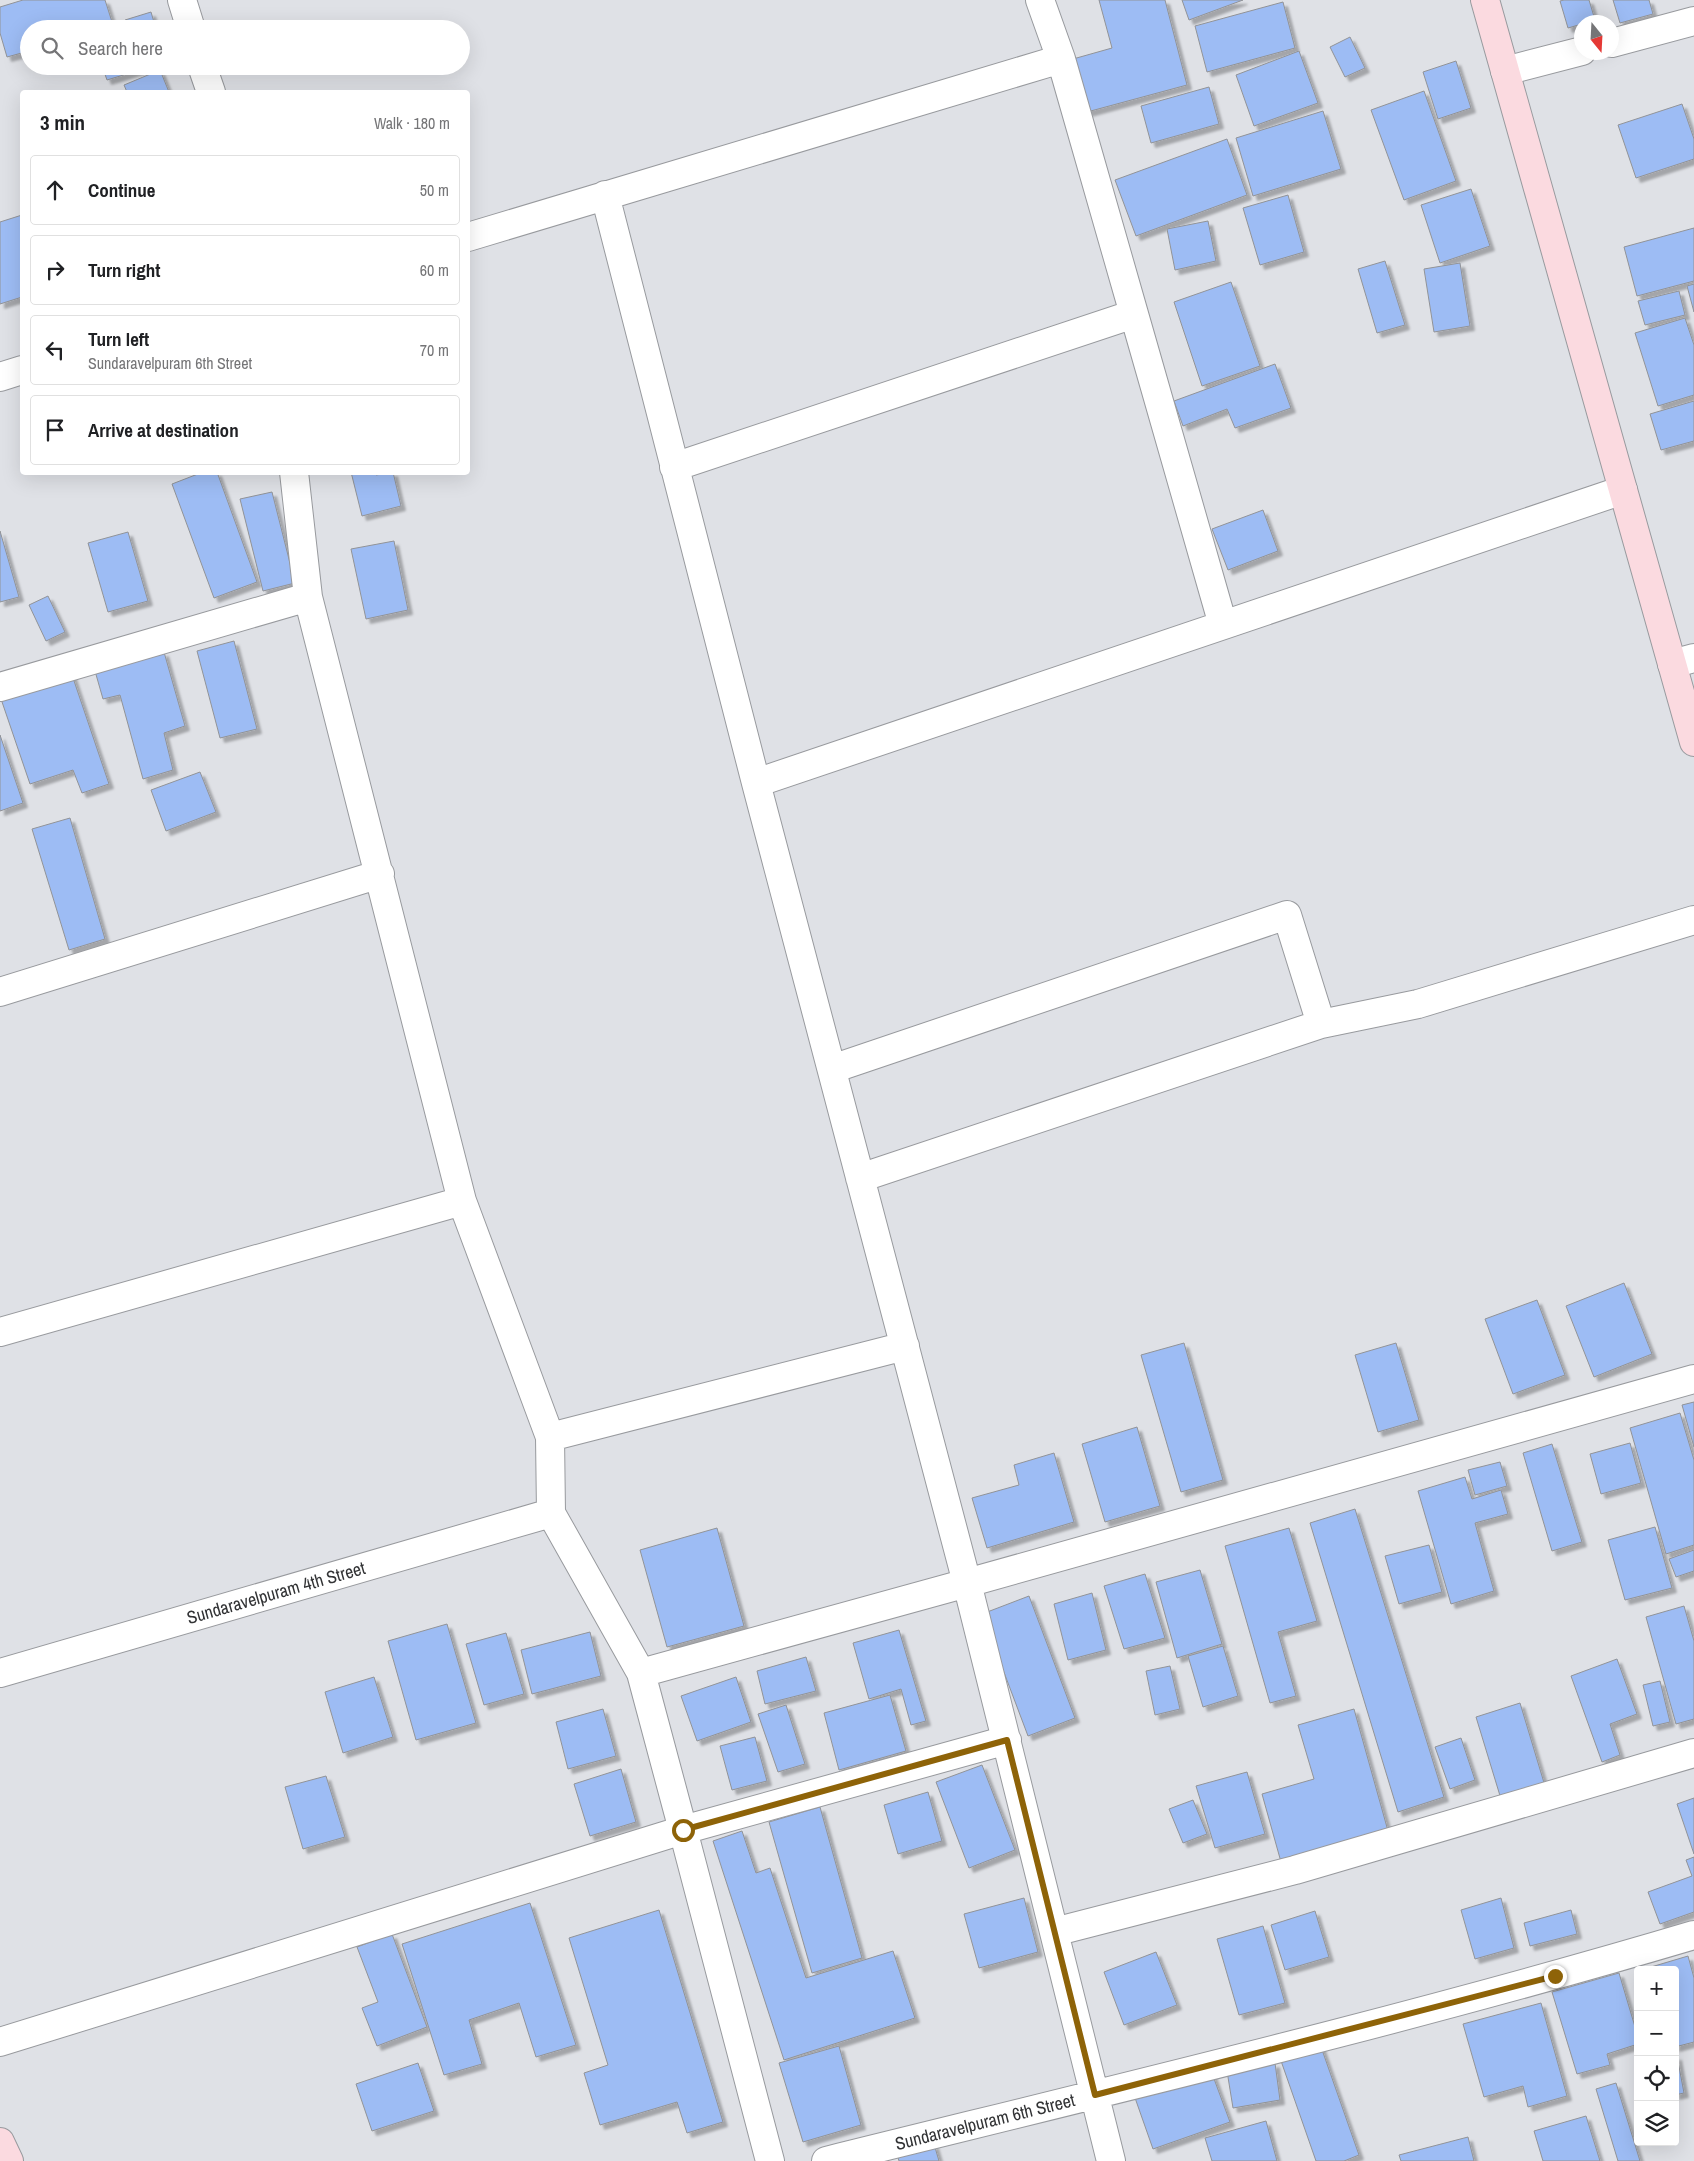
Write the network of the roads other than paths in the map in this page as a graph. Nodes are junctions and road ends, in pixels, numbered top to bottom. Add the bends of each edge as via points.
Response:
1 (182, 0) edge
2 (1040, 0) edge
3 (1485, 0) edge
4 (188, 20) edge
5 (1694, 22) edge
6 (1619, 41) edge
7 (1574, 53) edge
8 (1061, 59) junction
9 (1505, 71) junction
10 (205, 75) edge
11 (209, 90) edge
12 (605, 195) junction
13 (470, 236) edge
14 (1134, 314) junction
15 (20, 371) edge
16 (0, 377) edge
17 (674, 467) junction
18 (294, 475) edge
19 (1623, 490) junction
20 (308, 597) junction
21 (1223, 625) junction
22 (1683, 661) edge
23 (0, 687) edge
24 (1694, 742) edge
25 (756, 783) junction
26 (380, 874) junction
27 (1694, 920) edge
28 (0, 992) edge
29 (1321, 1024) junction
30 (832, 1069) junction
31 (860, 1178) junction
32 (462, 1201) junction
33 (0, 1332) edge
34 (905, 1346) junction
35 (1694, 1379) edge
36 (550, 1437) junction
37 (551, 1514) junction
38 (967, 1582) junction
39 (641, 1672) junction
40 (0, 1673) edge
41 (1007, 1740) junction
42 (1694, 1753) edge
43 (683, 1830) junction
44 (1054, 1932) junction
45 (1694, 1935) edge
46 (0, 2042) edge
47 (1095, 2095) junction
48 (0, 2142) edge
49 (9, 2161) edge
50 (770, 2161) edge
51 (826, 2161) edge
52 (1111, 2161) edge

1 - 4 street
2 - 8 street
3 - 9 street
5 - 6 street
7 - 9 street
8 - 12 street
8 - 14 street
9 - 19 street
10 - 11 street
12 - 13 street
12 - 17 street
14 - 17 street
14 - 21 street
15 - 16 street
17 - 25 street
18 - 20 street
19 - 21 street
19 - 22 street
20 - 23 street
20 - 26 street
21 - 25 street
22 - 24 street
25 - 30 street
26 - 28 street
26 - 32 street
27 - 29 street via 1418,1004
29 - 30 street via 1287,915
29 - 31 street
30 - 31 street
31 - 34 street
32 - 33 street
32 - 36 street
34 - 36 street
34 - 38 street
35 - 38 street
36 - 37 street
37 - 39 street
37 - 40 street, Sundaravelpuram 4th Street
38 - 39 street
38 - 41 street
39 - 43 street
41 - 43 street
41 - 44 street
42 - 44 street via 1295,1870
43 - 46 street
43 - 50 street
44 - 47 street
45 - 47 street, Sundaravelpuram 6th Street via 1555,1976
47 - 51 street, Sundaravelpuram 6th Street
47 - 52 street
48 - 49 street

